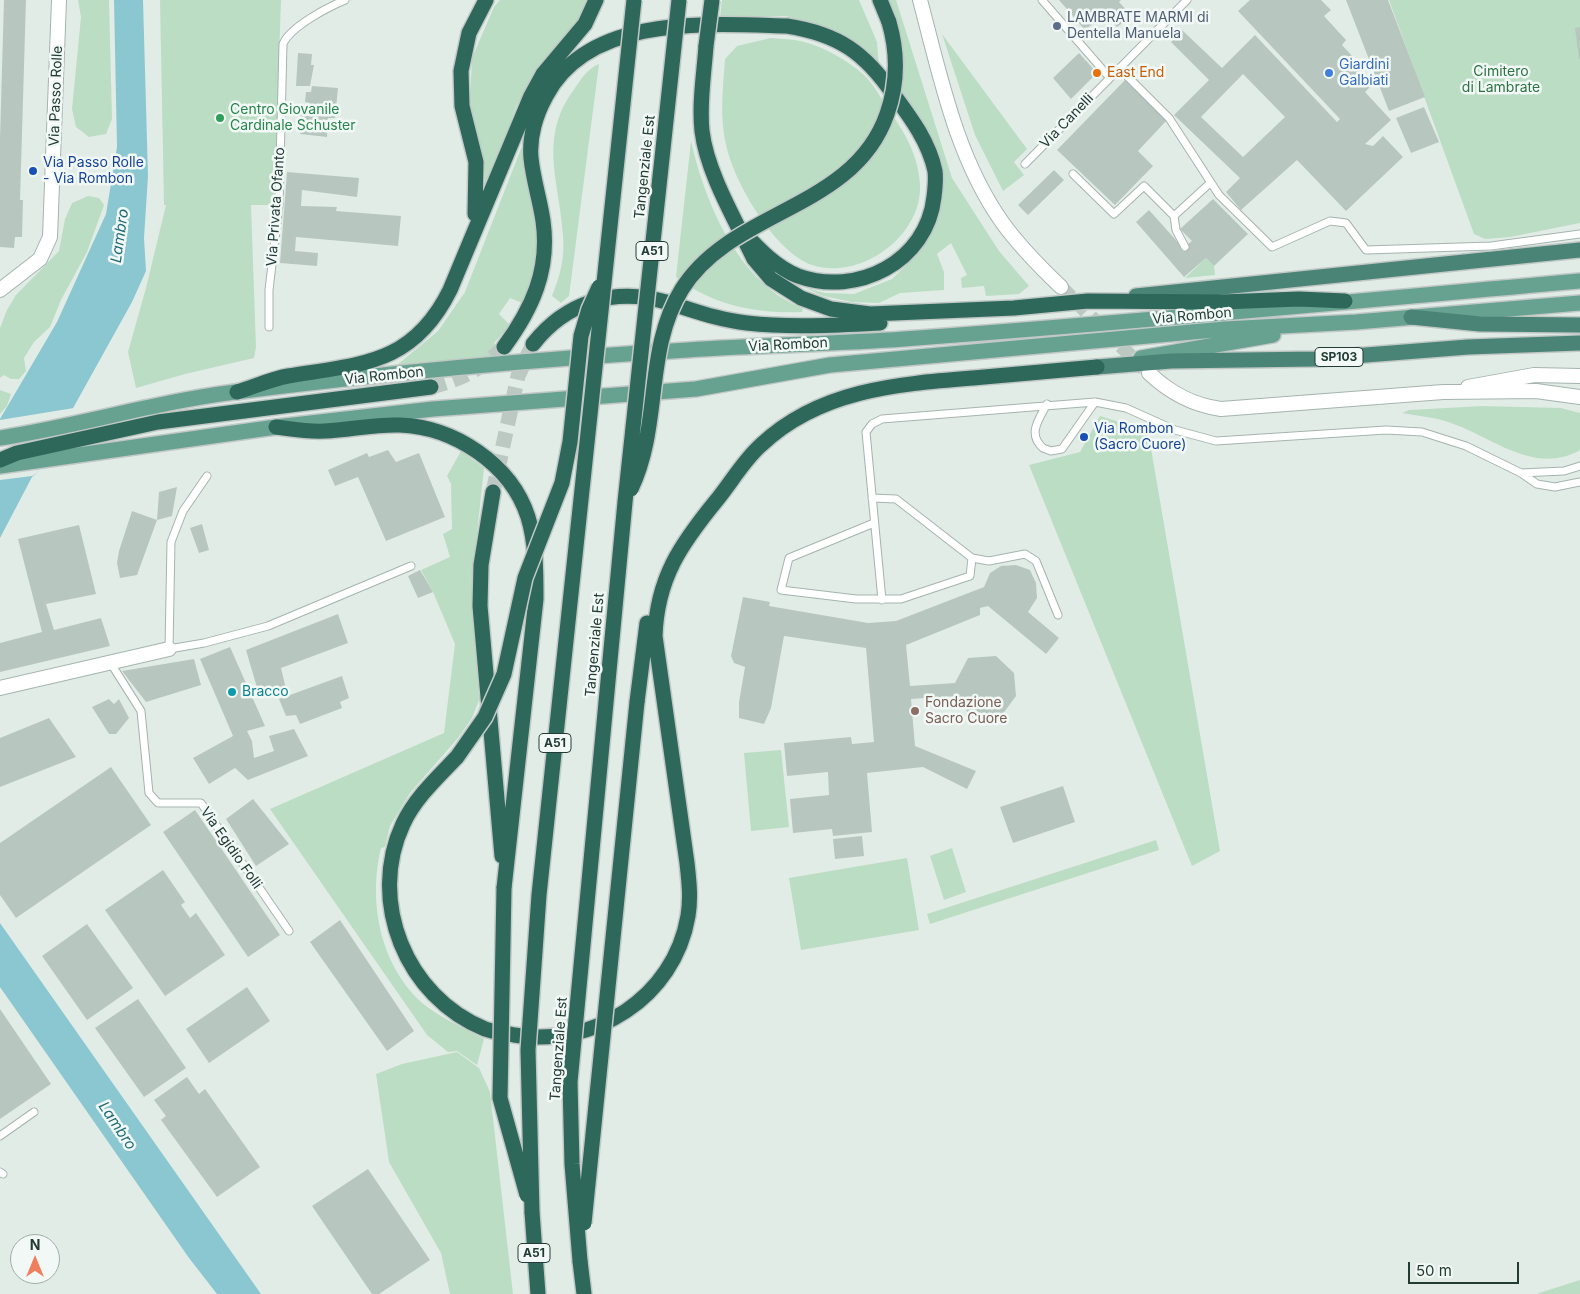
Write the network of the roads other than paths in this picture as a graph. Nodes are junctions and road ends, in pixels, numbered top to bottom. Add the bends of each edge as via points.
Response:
1 (59, 0) edge
2 (345, 0) edge
3 (486, 0) edge
4 (596, 0) edge
5 (634, 0) edge
6 (679, 0) edge
7 (712, 0) edge
8 (880, 0) edge
9 (920, 0) edge
10 (1042, 0) edge
11 (1187, 0) edge
12 (1119, 68) junction
13 (1110, 77) junction
14 (1025, 164) dead end
15 (1073, 174) dead end
16 (1210, 183) junction
17 (1174, 216) junction
18 (740, 229) junction
19 (1580, 234) edge
20 (468, 243) junction
21 (1185, 247) dead end
22 (1580, 250) edge
23 (605, 277) junction
24 (1580, 282) edge
25 (1061, 287) tunnel mouth
26 (0, 290) edge
27 (1345, 301) junction
28 (1088, 302) junction
29 (1580, 303) edge
30 (1014, 308) junction
31 (1411, 317) junction
32 (1356, 322) junction
33 (1580, 324) edge
34 (269, 327) dead end
35 (1580, 343) edge
36 (533, 344) tunnel mouth
37 (504, 347) tunnel mouth
38 (1097, 367) junction
39 (1149, 373) tunnel mouth
40 (1580, 376) edge
41 (431, 388) tunnel mouth
42 (237, 392) junction
43 (1443, 392) junction
44 (1580, 397) edge
45 (1095, 402) junction
46 (1047, 404) junction
47 (276, 427) junction
48 (0, 438) edge
49 (49, 453) junction
50 (0, 460) edge
51 (0, 466) edge
52 (1580, 466) edge
53 (740, 468) junction
54 (1521, 473) junction
55 (207, 476) dead end
56 (1580, 482) edge
57 (493, 492) tunnel mouth
58 (872, 498) junction
59 (625, 502) junction
60 (874, 523) junction
61 (972, 558) junction
62 (411, 566) dead end
63 (882, 600) junction
64 (1058, 615) dead end
65 (169, 649) junction
66 (110, 662) junction
67 (0, 688) edge
68 (504, 888) junction
69 (288, 931) dead end
70 (34, 1112) dead end
71 (0, 1136) edge
72 (532, 1212) junction
73 (580, 1261) junction
74 (538, 1294) edge
75 (584, 1294) edge

1 - 26 street, Via Passo Rolle via 50,237 40,259
2 - 34 lane, Via Privata Ofanto via 323,10 287,36 283,44 279,204 269,290
3 - 20 highway via 469,33 461,71 462,106 477,177 475,215
4 - 20 highway via 585,24 539,81
5 - 23 highway, Tangenziale Est / A51, bridge
6 - 59 highway, Tangenziale Est / A51, bridge
7 - 18 highway, bridge via 706,46 704,142 712,168
8 - 59 highway, bridge via 896,51 895,81 884,123 859,162 828,188 735,238 691,276 675,301 663,330 648,441
9 - 25 street via 958,133 975,176 1002,222
10 - 13 lane
11 - 12 lane, Via Canelli
12 - 13 lane, Via Canelli
12 - 16 lane via 1169,118
13 - 14 lane, Via Canelli
15 - 17 lane via 1114,214 1144,186
16 - 17 lane
16 - 19 lane via 1272,247 1330,221 1346,223 1366,250 1490,246
17 - 21 lane via 1176,230
18 - 30 highway via 754,259 771,279 819,306 852,313 887,314
18 - 37 highway via 765,254 796,276 826,283 870,278 907,254 930,218 935,173 916,124 876,68 842,43 809,29 787,26 654,29 599,45 558,76 536,121 531,157 543,220 543,267 529,308
20 - 42 highway via 443,304 422,333 410,342 377,360 286,377
22 - 28 highway
23 - 53 highway, bridge via 584,321 562,483 525,578 504,674 474,734 458,757 418,800 403,824 392,855 392,914 398,940 409,963 424,986 456,1012 485,1029 534,1038 590,1030 617,1018 659,981 680,943 690,895 656,648 657,606 678,551
23 - 72 highway, Tangenziale Est / A51, bridge via 538,895 528,1050
24 - 27 main road, Via Rombon
27 - 28 highway
27 - 42 main road, Via Rombon via 902,339 586,358
28 - 30 highway
29 - 31 main road, Via Rombon
30 - 36 highway via 892,323 790,326 726,320 664,302 617,298 575,307 552,323
31 - 32 main road, Via Rombon
31 - 33 highway via 1480,324
32 - 38 main road
32 - 47 main road, Via Rombon via 1225,329 830,365 696,389 434,410
35 - 38 highway, SP103 via 1468,347 1316,359 1171,361
38 - 53 highway via 905,384 839,398 798,417 760,445
39 - 43 street via 1186,400 1221,409
40 - 43 street via 1534,375
41 - 49 highway via 158,422
42 - 48 main road, Via Rombon via 168,402
43 - 44 street via 1536,391
45 - 46 lane
45 - 46 lane via 1065,446 1054,451 1042,448 1035,437 1036,425
45 - 54 lane via 1126,408 1175,430 1216,441 1386,430 1422,432 1466,446
46 - 58 lane via 882,419 872,424 866,432
47 - 49 main road, Via Rombon
47 - 68 highway via 325,432 401,425 438,431 481,455 503,474 518,494 533,536 536,599
49 - 50 highway via 17,453
49 - 51 main road, Via Rombon
52 - 54 lane via 1556,472
53 - 73 highway, bridge via 718,486 677,536 660,567 650,602
54 - 56 lane via 1544,486 1559,487
55 - 65 lane via 183,511 171,542
57 - 68 highway via 481,565 480,606
58 - 60 lane
58 - 61 lane via 896,499
59 - 73 highway, Tangenziale Est / A51, bridge via 570,1082 572,1164
60 - 63 lane
60 - 63 lane via 789,558 781,590
61 - 63 lane via 970,576 901,599
61 - 64 lane via 989,561 1025,554 1036,561
62 - 65 lane via 268,626
65 - 66 street
66 - 67 street
66 - 69 lane, Via Egidio Folli via 141,711 149,793 158,803 200,803
68 - 72 highway, bridge via 500,1098
70 - 71 lane
72 - 74 highway, Tangenziale Est / A51
73 - 75 highway, Tangenziale Est / A51

